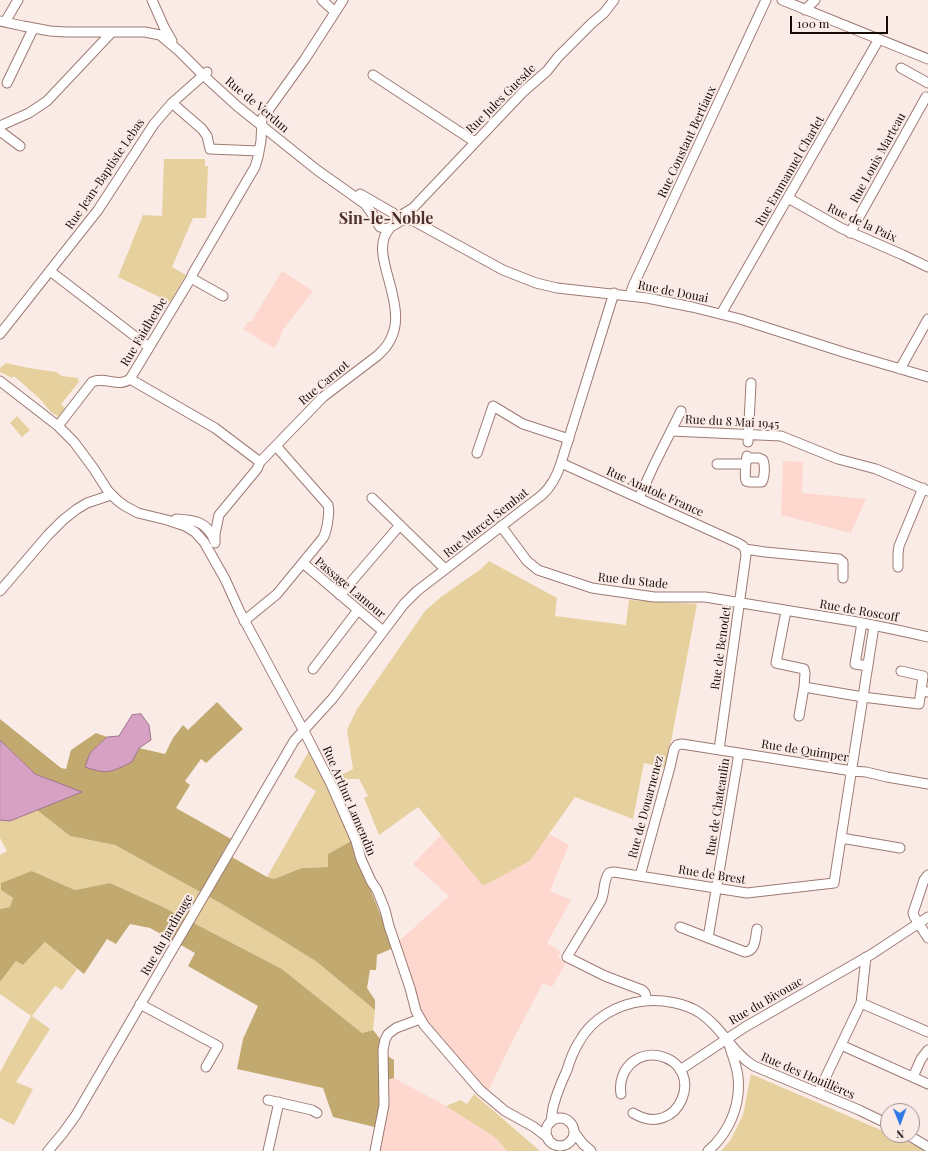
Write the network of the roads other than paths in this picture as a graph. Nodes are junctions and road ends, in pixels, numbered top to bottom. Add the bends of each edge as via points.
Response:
1 (18, 0) edge
2 (322, 0) edge
3 (343, 0) edge
4 (614, 0) edge
5 (766, 0) edge
6 (782, 0) edge
7 (815, 0) edge
8 (152, 1) edge
9 (805, 10) junction
10 (335, 12) junction
11 (159, 17) junction
12 (2, 21) edge
13 (33, 29) junction
14 (112, 32) junction
15 (145, 32) junction
16 (879, 40) junction
17 (928, 58) edge
18 (901, 68) dead end
19 (206, 73) junction
20 (373, 75) dead end
21 (928, 83) edge
22 (7, 84) dead end
23 (927, 96) edge
24 (172, 103) junction
25 (262, 123) junction
26 (0, 126) edge
27 (0, 131) edge
28 (475, 142) junction
29 (20, 146) dead end
30 (259, 151) junction
31 (788, 198) junction
32 (390, 212) junction
33 (403, 214) junction
34 (377, 222) junction
35 (418, 223) junction
36 (392, 227) junction
37 (850, 233) junction
38 (928, 267) edge
39 (50, 271) junction
40 (191, 278) junction
41 (614, 294) junction
42 (630, 295) junction
43 (223, 296) dead end
44 (721, 314) junction
45 (928, 319) edge
46 (0, 334) edge
47 (149, 347) junction
48 (900, 369) junction
49 (928, 377) edge
50 (130, 379) junction
51 (1, 381) edge
52 (751, 384) dead end
53 (681, 411) dead end
54 (58, 426) junction
55 (671, 431) junction
56 (748, 438) junction
57 (569, 439) junction
58 (276, 446) junction
59 (477, 453) dead end
60 (747, 459) dead end
61 (260, 462) junction
62 (561, 463) junction
63 (717, 464) dead end
64 (925, 490) edge
65 (112, 495) junction
66 (372, 498) dead end
67 (639, 498) junction
68 (219, 515) junction
69 (167, 520) junction
70 (400, 525) junction
71 (185, 526) junction
72 (205, 526) junction
73 (501, 526) junction
74 (215, 543) junction
75 (742, 546) junction
76 (303, 563) junction
77 (898, 567) dead end
78 (446, 569) junction
79 (843, 578) dead end
80 (225, 579) junction
81 (0, 591) edge
82 (340, 595) junction
83 (739, 602) junction
84 (358, 610) junction
85 (786, 611) junction
86 (244, 621) junction
87 (862, 623) junction
88 (874, 626) junction
89 (383, 631) junction
90 (928, 637) edge
91 (868, 666) junction
92 (313, 669) dead end
93 (901, 671) dead end
94 (804, 687) junction
95 (924, 692) edge
96 (863, 697) junction
97 (924, 705) edge
98 (799, 716) dead end
99 (304, 730) junction
100 (677, 745) joint
101 (720, 750) junction
102 (739, 753) junction
103 (852, 771) junction
104 (928, 784) edge
105 (841, 838) junction
106 (900, 848) dead end
107 (928, 874) edge
108 (640, 876) junction
109 (716, 888) junction
110 (928, 917) edge
111 (918, 923) junction
112 (680, 927) dead end
113 (757, 929) dead end
114 (708, 938) junction
115 (928, 938) edge
116 (866, 957) junction
117 (647, 1001) junction
118 (861, 1003) junction
119 (140, 1004) junction
120 (420, 1019) junction
121 (928, 1032) edge
122 (727, 1039) junction
123 (841, 1045) junction
124 (928, 1050) edge
125 (206, 1067) dead end
126 (680, 1070) junction
127 (913, 1077) junction
128 (928, 1084) edge
129 (818, 1093) junction
130 (621, 1094) dead end
131 (268, 1100) dead end
132 (555, 1100) junction
133 (279, 1102) junction
134 (496, 1104) junction
135 (317, 1113) dead end
136 (634, 1113) dead end
137 (563, 1118) junction
138 (880, 1120) edge
139 (550, 1123) junction
140 (574, 1132) junction
141 (548, 1139) junction
142 (562, 1147) edge
143 (48, 1151) edge
144 (268, 1151) edge
145 (375, 1151) edge
146 (550, 1151) edge
147 (584, 1151) edge
148 (592, 1151) edge
149 (708, 1151) edge

1 - 12 street
2 - 10 street
3 - 10 street
4 - 28 street, Rue Jules Guesde
5 - 42 street, Rue Constant Bertiaux
6 - 9 street
7 - 9 street
8 - 11 street, Rue de Verdun
9 - 16 street
10 - 25 street
11 - 15 street via 154,28
11 - 19 street, Rue de Verdun via 173,42
12 - 13 street, Rue de Verdun
13 - 14 street, Rue de Verdun
13 - 22 street
14 - 15 street, Rue de Verdun
14 - 26 street via 47,101 29,113
15 - 19 street, Rue de Verdun via 164,38
16 - 17 street
16 - 31 street, Rue Emmanuel Charlet
18 - 21 street
19 - 24 street, Rue Jean-Baptiste Lebas
19 - 25 street, Rue de Verdun
20 - 28 street
23 - 37 street, Rue Louis Marteau
24 - 30 street via 202,129 208,138 210,149
24 - 39 street, Rue Jean-Baptiste Lebas via 154,124 98,210
25 - 30 street, Rue Faidherbe
25 - 32 street, Rue de Verdun via 354,191
25 - 34 street, Rue de Verdun via 317,170 365,204
27 - 29 street
28 - 33 street, Rue Jules Guesde via 413,208
30 - 40 street, Rue Faidherbe via 252,172
31 - 37 street, Rue de la Paix
31 - 44 street, Rue Emmanuel Charlet
32 - 33 street, Rue de Douai
32 - 34 street via 380,212
32 - 36 street via 395,218
33 - 35 street, Rue de Douai
34 - 36 street via 383,229
35 - 36 street, Rue de Douai via 406,220
35 - 41 street, Rue de Douai via 496,266 530,281 557,288
36 - 58 street, Rue Carnot via 385,236 382,250 396,312 396,325 391,339 381,353 323,397
37 - 38 street, Rue de la Paix
39 - 46 street, Rue Jean-Baptiste Lebas
39 - 47 street
40 - 43 street
40 - 47 street, Rue Faidherbe
41 - 42 street, Rue de Douai
41 - 57 street, Rue Marcel Sembat
42 - 44 street, Rue de Douai
44 - 48 street, Rue de Douai
45 - 48 street
47 - 50 street, Rue Faidherbe
48 - 49 street, Rue de Douai
50 - 54 street, Rue Faidherbe via 119,383 100,380 92,382
50 - 61 street via 216,428
51 - 54 street
52 - 56 street
53 - 55 street
54 - 65 street via 74,442
55 - 56 street, Rue du 8 Mai 1945
55 - 67 street, Rue du 8 Mai 1945
56 - 64 street, Rue du 8 Mai 1945 via 781,436 838,459 876,469
57 - 59 street via 523,424 493,406
57 - 62 street, Rue Marcel Sembat
58 - 61 street, Rue Carnot
58 - 76 street via 328,508 325,536
60 - 63 street
61 - 68 street, Rue Carnot
62 - 67 street, Rue Anatole France
62 - 73 street, Rue Marcel Sembat via 555,480 546,491
64 - 77 street via 899,546
65 - 69 street via 133,511
65 - 81 street via 87,503 63,520
66 - 70 street
67 - 75 street, Rue Anatole France
68 - 72 street
68 - 74 street, Rue Carnot
69 - 71 street
69 - 72 street via 194,521
70 - 78 street
70 - 82 street
71 - 72 street
71 - 80 street via 204,542
72 - 74 street via 210,530
73 - 78 street, Rue Marcel Sembat
73 - 83 street, Rue du Stade via 527,561 538,570 587,587 648,596 705,597
74 - 80 street
75 - 79 street, Rue Anatole France via 764,552 838,558 843,562
75 - 83 street, Rue de Benodet via 746,555
76 - 82 street, Passage Lamour
76 - 86 street via 275,596
78 - 89 street, Rue Marcel Sembat via 404,604
80 - 86 street, Rue Arthur Lamendin
82 - 84 street, Passage Lamour
83 - 85 street, Rue du Stade
83 - 101 street, Rue de Benodet
84 - 89 street, Passage Lamour
84 - 92 street
85 - 87 street, Rue de Roscoff
85 - 94 street via 776,663 804,669
86 - 99 street, Rue Arthur Lamendin
87 - 88 street, Rue de Roscoff
87 - 91 street via 855,664
88 - 90 street, Rue de Roscoff
88 - 91 street
89 - 99 street, Rue Marcel Sembat via 333,698
91 - 96 street
93 - 95 street via 923,676
94 - 96 street
94 - 98 street
95 - 97 street
96 - 97 street
96 - 103 street
99 - 119 street, Rue du Jardinage via 290,748
99 - 120 street, Rue Arthur Lamendin via 331,784 356,841 361,859 377,890
100 - 101 street, Rue de Quimper
100 - 108 street, Rue de Douarnenez
101 - 102 street, Rue de Quimper
102 - 103 street, Rue de Quimper
102 - 109 street, Rue de Chateaulin
103 - 104 street, Rue de Quimper
103 - 105 street
105 - 106 street
105 - 109 street, Rue de Brest via 834,883 750,893
107 - 111 street via 913,911
108 - 109 street, Rue de Brest
108 - 117 street, Rue de Brest via 609,873 601,901 567,956 605,976 642,990
109 - 114 street, Rue de Chateaulin
110 - 111 street, Rue du Bivouac
111 - 115 street
111 - 116 street, Rue du Bivouac
112 - 114 street
113 - 114 street via 753,948 748,952
116 - 118 street
116 - 122 street, Rue du Bivouac
117 - 122 street, Rue des Houillères via 693,1009 705,1016
117 - 132 street, Rue des Houillères via 632,1003 614,1010 588,1029 576,1047
118 - 121 street
118 - 123 street
119 - 125 street via 218,1046
119 - 143 street, Rue du Jardinage via 76,1115
120 - 134 street via 474,1083
120 - 145 street via 396,1028 385,1040 384,1105
122 - 126 street, Rue du Bivouac
122 - 129 street, Rue des Houillères via 741,1057 754,1066
122 - 149 street via 739,1083 737,1100 728,1128
123 - 127 street
123 - 129 street
124 - 127 street
126 - 130 street via 663,1056 640,1057 624,1072
126 - 136 street via 685,1081 685,1093 672,1113 650,1120
127 - 128 street
129 - 138 street, Rue des Houillères
131 - 133 street
132 - 137 street
132 - 139 street, Rue des Houillères
133 - 135 street
133 - 144 street
134 - 139 street via 534,1121
134 - 141 street via 534,1127
137 - 139 street
137 - 140 street via 571,1124
139 - 141 street via 546,1131
140 - 142 street via 572,1140
140 - 148 street
141 - 142 street
141 - 146 street
142 - 147 street via 573,1146

